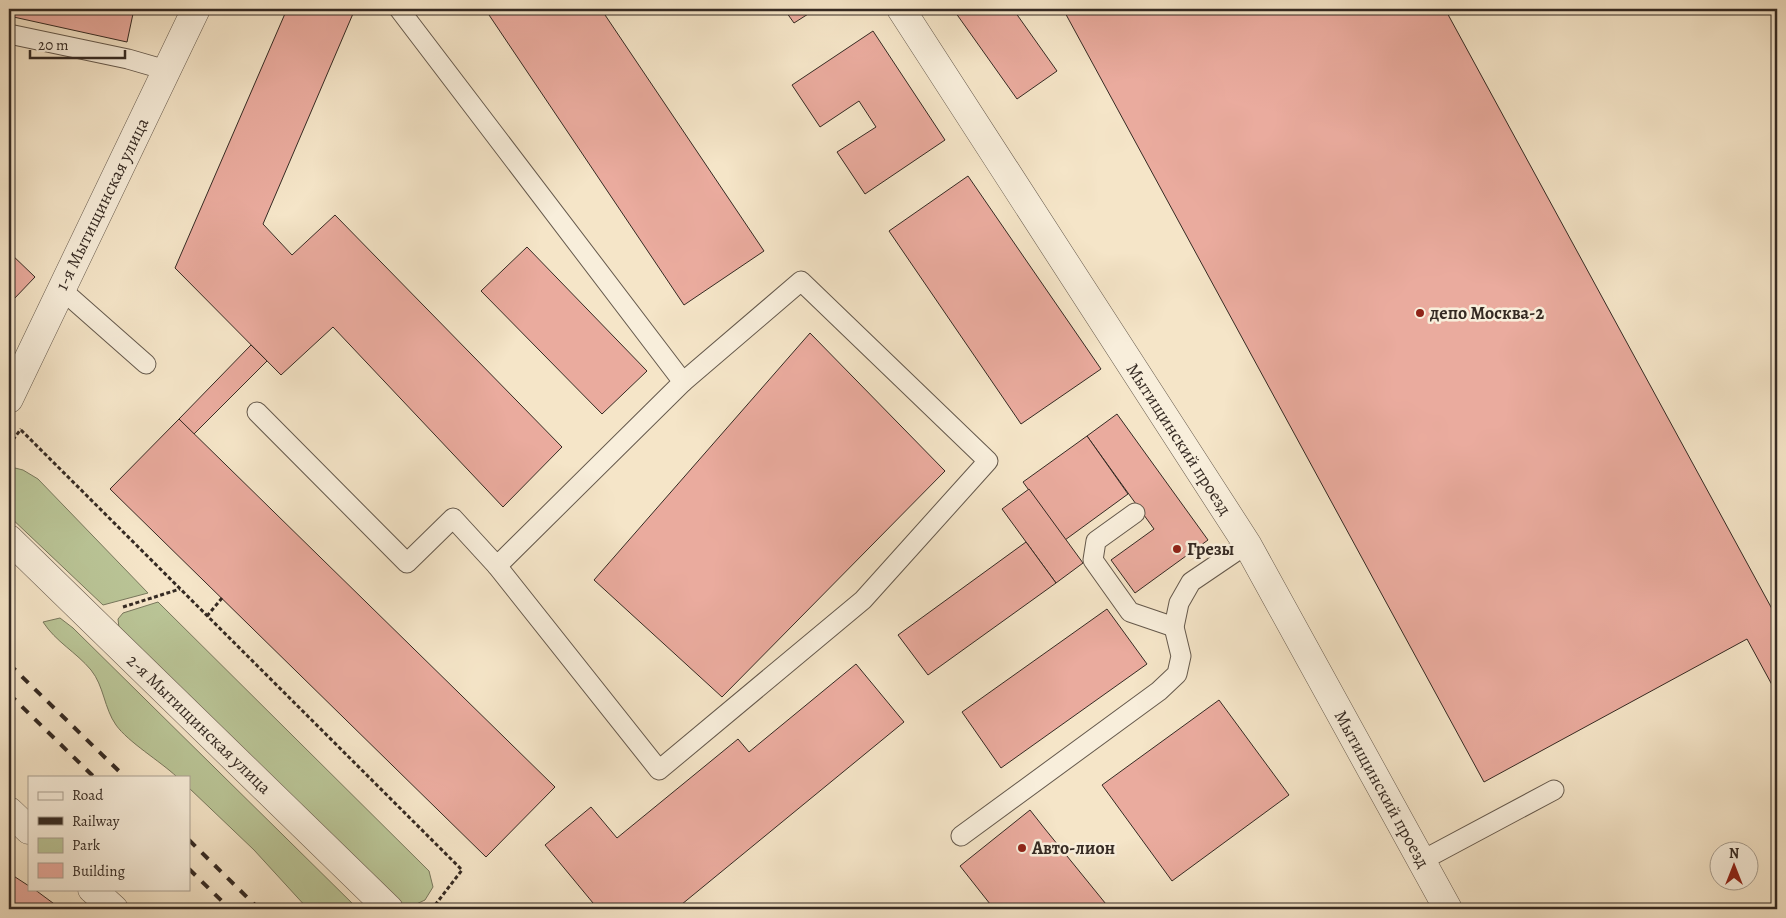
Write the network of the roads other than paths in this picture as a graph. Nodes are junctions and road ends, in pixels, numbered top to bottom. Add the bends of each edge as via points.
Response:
1 (196, 9) edge
2 (399, 9) edge
3 (901, 9) edge
4 (9, 34) edge
5 (166, 70) junction
6 (61, 289) junction
7 (146, 364) dead end
8 (683, 382) junction
9 (9, 399) edge
10 (257, 412) dead end
11 (1135, 512) dead end
12 (9, 539) edge
13 (1247, 544) junction
14 (497, 566) junction
15 (1174, 627) junction
16 (1554, 790) dead end
17 (9, 811) edge
18 (28, 829) edge
19 (961, 836) dead end
20 (1421, 861) junction
21 (93, 890) edge
22 (114, 909) edge
23 (389, 909) edge
24 (1448, 909) edge

1 - 5 street, 1-я Мытищинская улица
2 - 8 lane
3 - 13 street, Мытищинский проезд
4 - 5 lane
5 - 6 street, 1-я Мытищинская улица
6 - 7 lane
6 - 9 street, 1-я Мытищинская улица
8 - 14 lane
8 - 14 lane via 801,281 988,461 863,600 659,770
10 - 14 lane via 407,564 453,518
11 - 15 lane via 1096,541 1093,560 1130,612
12 - 23 street, 2-я Мытищинская улица
13 - 15 lane via 1191,582 1179,603
13 - 20 street, Мытищинский проезд
15 - 19 lane via 1181,656 1177,674 1159,691
16 - 20 lane
17 - 18 street
20 - 24 street, Мытищинский проезд
21 - 22 street

